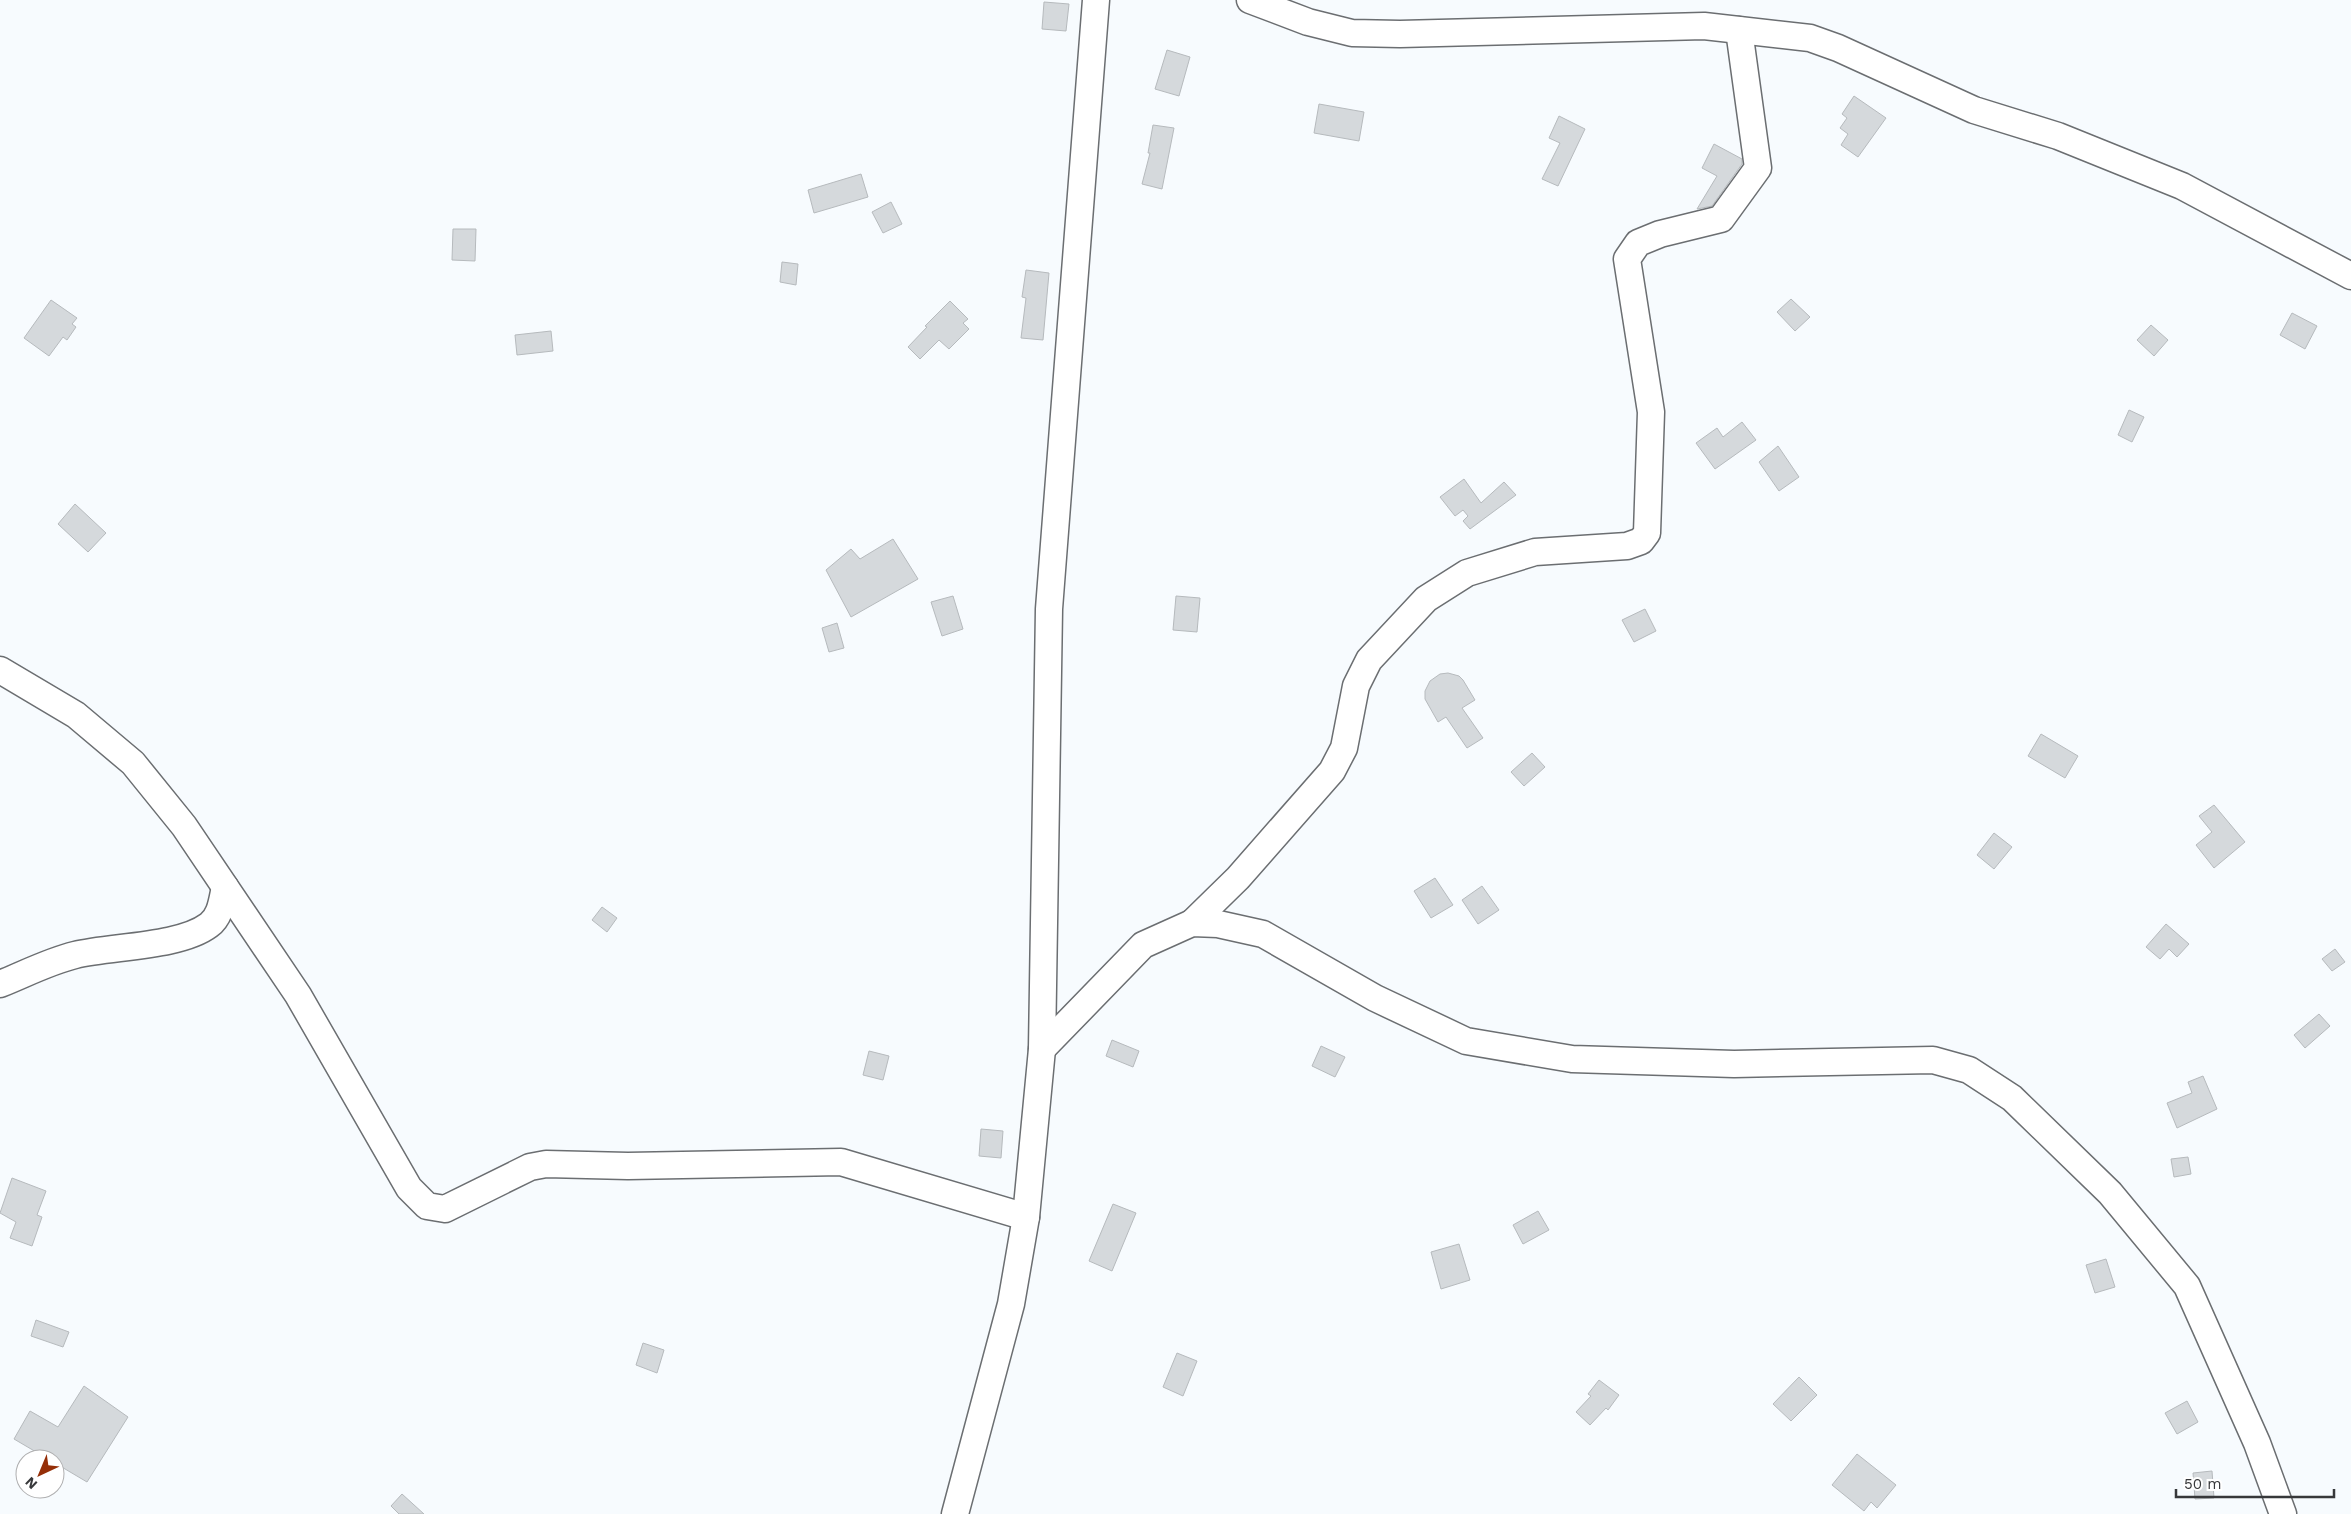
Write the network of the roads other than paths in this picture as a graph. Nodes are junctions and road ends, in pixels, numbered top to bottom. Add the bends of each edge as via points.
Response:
1 (1096, 0) edge
2 (1250, 0) edge
3 (1739, 30) junction
4 (2351, 276) edge
5 (0, 670) edge
6 (225, 887) junction
7 (1192, 923) junction
8 (0, 984) edge
9 (1042, 1049) junction
10 (1026, 1217) junction
11 (955, 1514) edge
12 (2283, 1514) edge

1 - 9 street via 1049,609
2 - 3 street via 1308,22 1352,33 1704,26
3 - 4 street via 1810,38 1974,110 2058,136 2182,186
3 - 7 street via 1758,168 1721,219 1638,242 1627,259 1651,412 1647,532 1641,541 1627,546 1535,552 1467,573 1426,599 1369,660 1356,686 1344,748 1332,772 1238,878
5 - 6 street via 76,715 133,763 184,826
6 - 8 street via 214,920 207,927 184,937 74,955
6 - 10 street via 298,994 409,1188 427,1206 446,1209 530,1167 546,1164 628,1166 841,1162
7 - 9 street via 1143,945
7 - 12 street via 1218,924 1262,934 1375,998 1466,1040 1572,1059 1734,1064 1933,1060 1968,1070 2012,1098 2110,1193 2186,1286 2257,1443
9 - 10 street
10 - 11 street via 1010,1304

